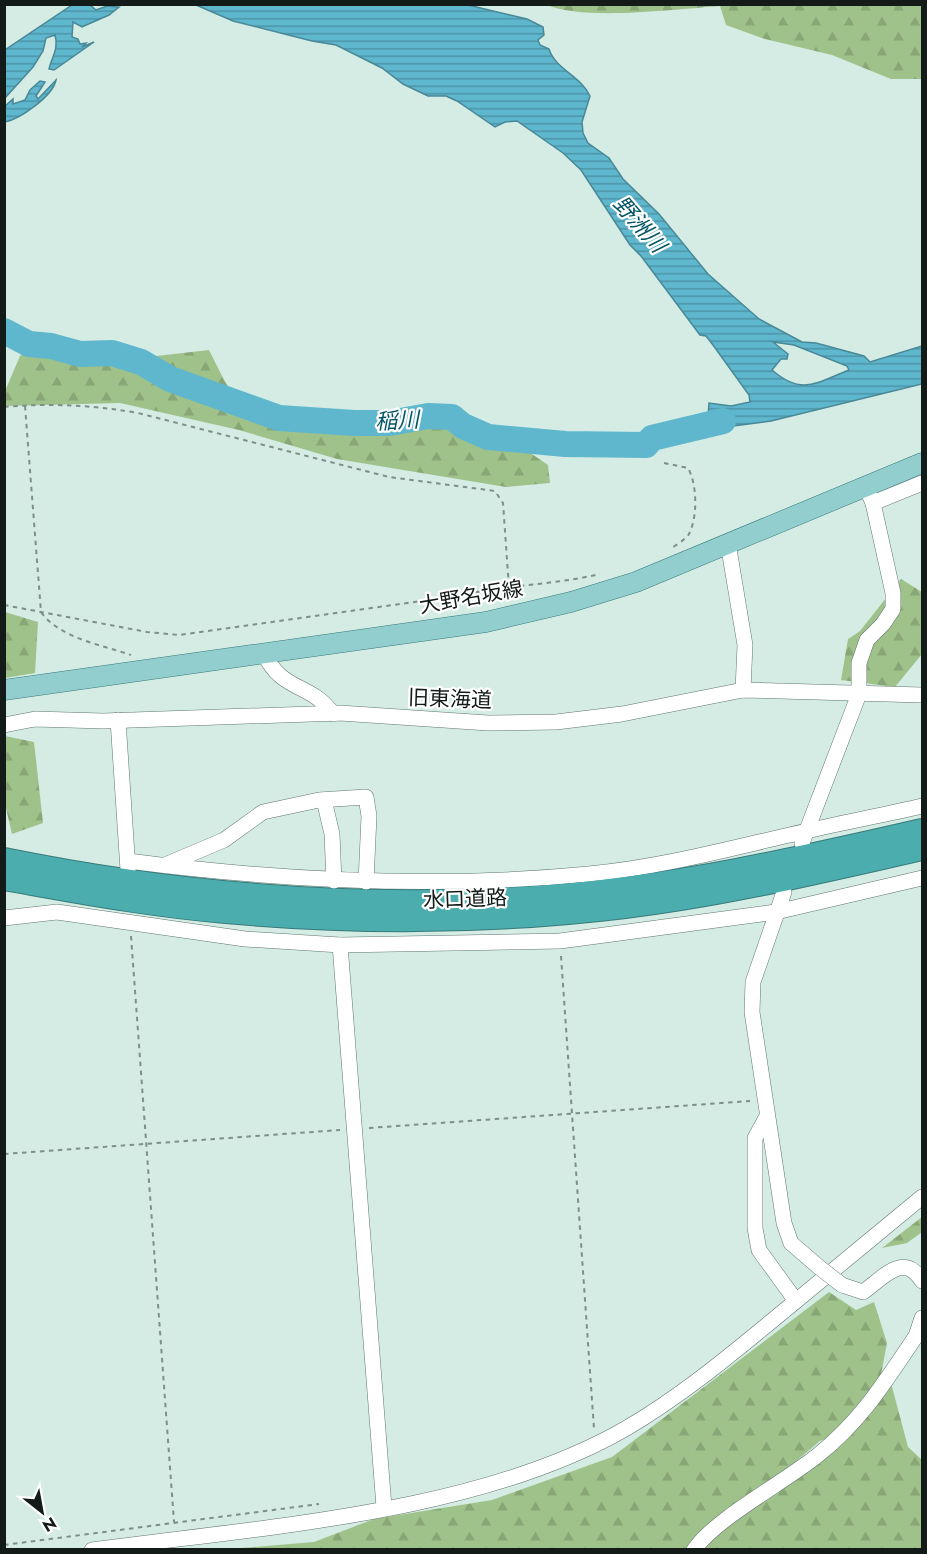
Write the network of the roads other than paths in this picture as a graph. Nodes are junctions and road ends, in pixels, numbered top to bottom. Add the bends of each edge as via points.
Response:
1 (922, 463) edge
2 (922, 483) edge
3 (870, 495) junction
4 (728, 543) junction
5 (264, 653) junction
6 (4, 690) edge
7 (743, 690) junction
8 (859, 694) junction
9 (922, 695) edge
10 (333, 714) junction
11 (118, 720) junction
12 (4, 725) edge
13 (324, 800) junction
14 (922, 806) edge
15 (922, 830) edge
16 (804, 837) junction
17 (922, 849) edge
18 (4, 859) edge
19 (163, 866) junction
20 (922, 878) edge
21 (4, 879) edge
22 (334, 881) junction
23 (366, 882) junction
24 (784, 892) dead end
25 (776, 912) junction
26 (4, 918) edge
27 (340, 945) junction
28 (767, 1116) junction
29 (922, 1197) edge
30 (922, 1281) edge
31 (796, 1301) junction
32 (922, 1318) edge
33 (384, 1508) junction
34 (92, 1550) edge
35 (694, 1550) edge

1 - 3 main road, 大野名坂線
2 - 3 street
3 - 4 main road, 大野名坂線
3 - 8 street via 893,593 893,609 867,640 859,663
4 - 5 main road, 大野名坂線 via 636,582 571,602 486,622
4 - 7 street via 745,645
5 - 6 main road, 大野名坂線
5 - 10 street via 270,668 283,680 325,702
7 - 8 street, 旧東海道
7 - 10 street, 旧東海道 via 622,714 556,722 488,723
8 - 9 street, 旧東海道
8 - 16 street
10 - 11 street, 旧東海道
11 - 12 street, 旧東海道 via 35,719
11 - 19 street via 128,866
13 - 19 street via 263,812 224,840
13 - 22 street via 332,834
13 - 23 street via 366,797
14 - 16 street
15 - 18 highway, 水口道路 via 691,878 539,897 448,901 310,900 230,894 138,883
16 - 23 street via 590,874
17 - 21 highway, 水口道路 via 720,893 627,907 503,917 347,920 276,916 162,905
19 - 22 street
20 - 25 street
22 - 23 street
24 - 25 street
25 - 27 street via 560,941
25 - 28 street via 753,982 752,1012
26 - 27 street via 57,912 129,917 245,939
27 - 33 street
28 - 30 street, bridge via 784,1223 791,1242 842,1286 863,1292 906,1266 913,1268
28 - 31 street via 755,1138 755,1228 759,1250
29 - 31 street
31 - 33 street via 684,1391 624,1429 570,1455 502,1480
32 - 35 street via 916,1336 849,1430 713,1529
33 - 34 street

